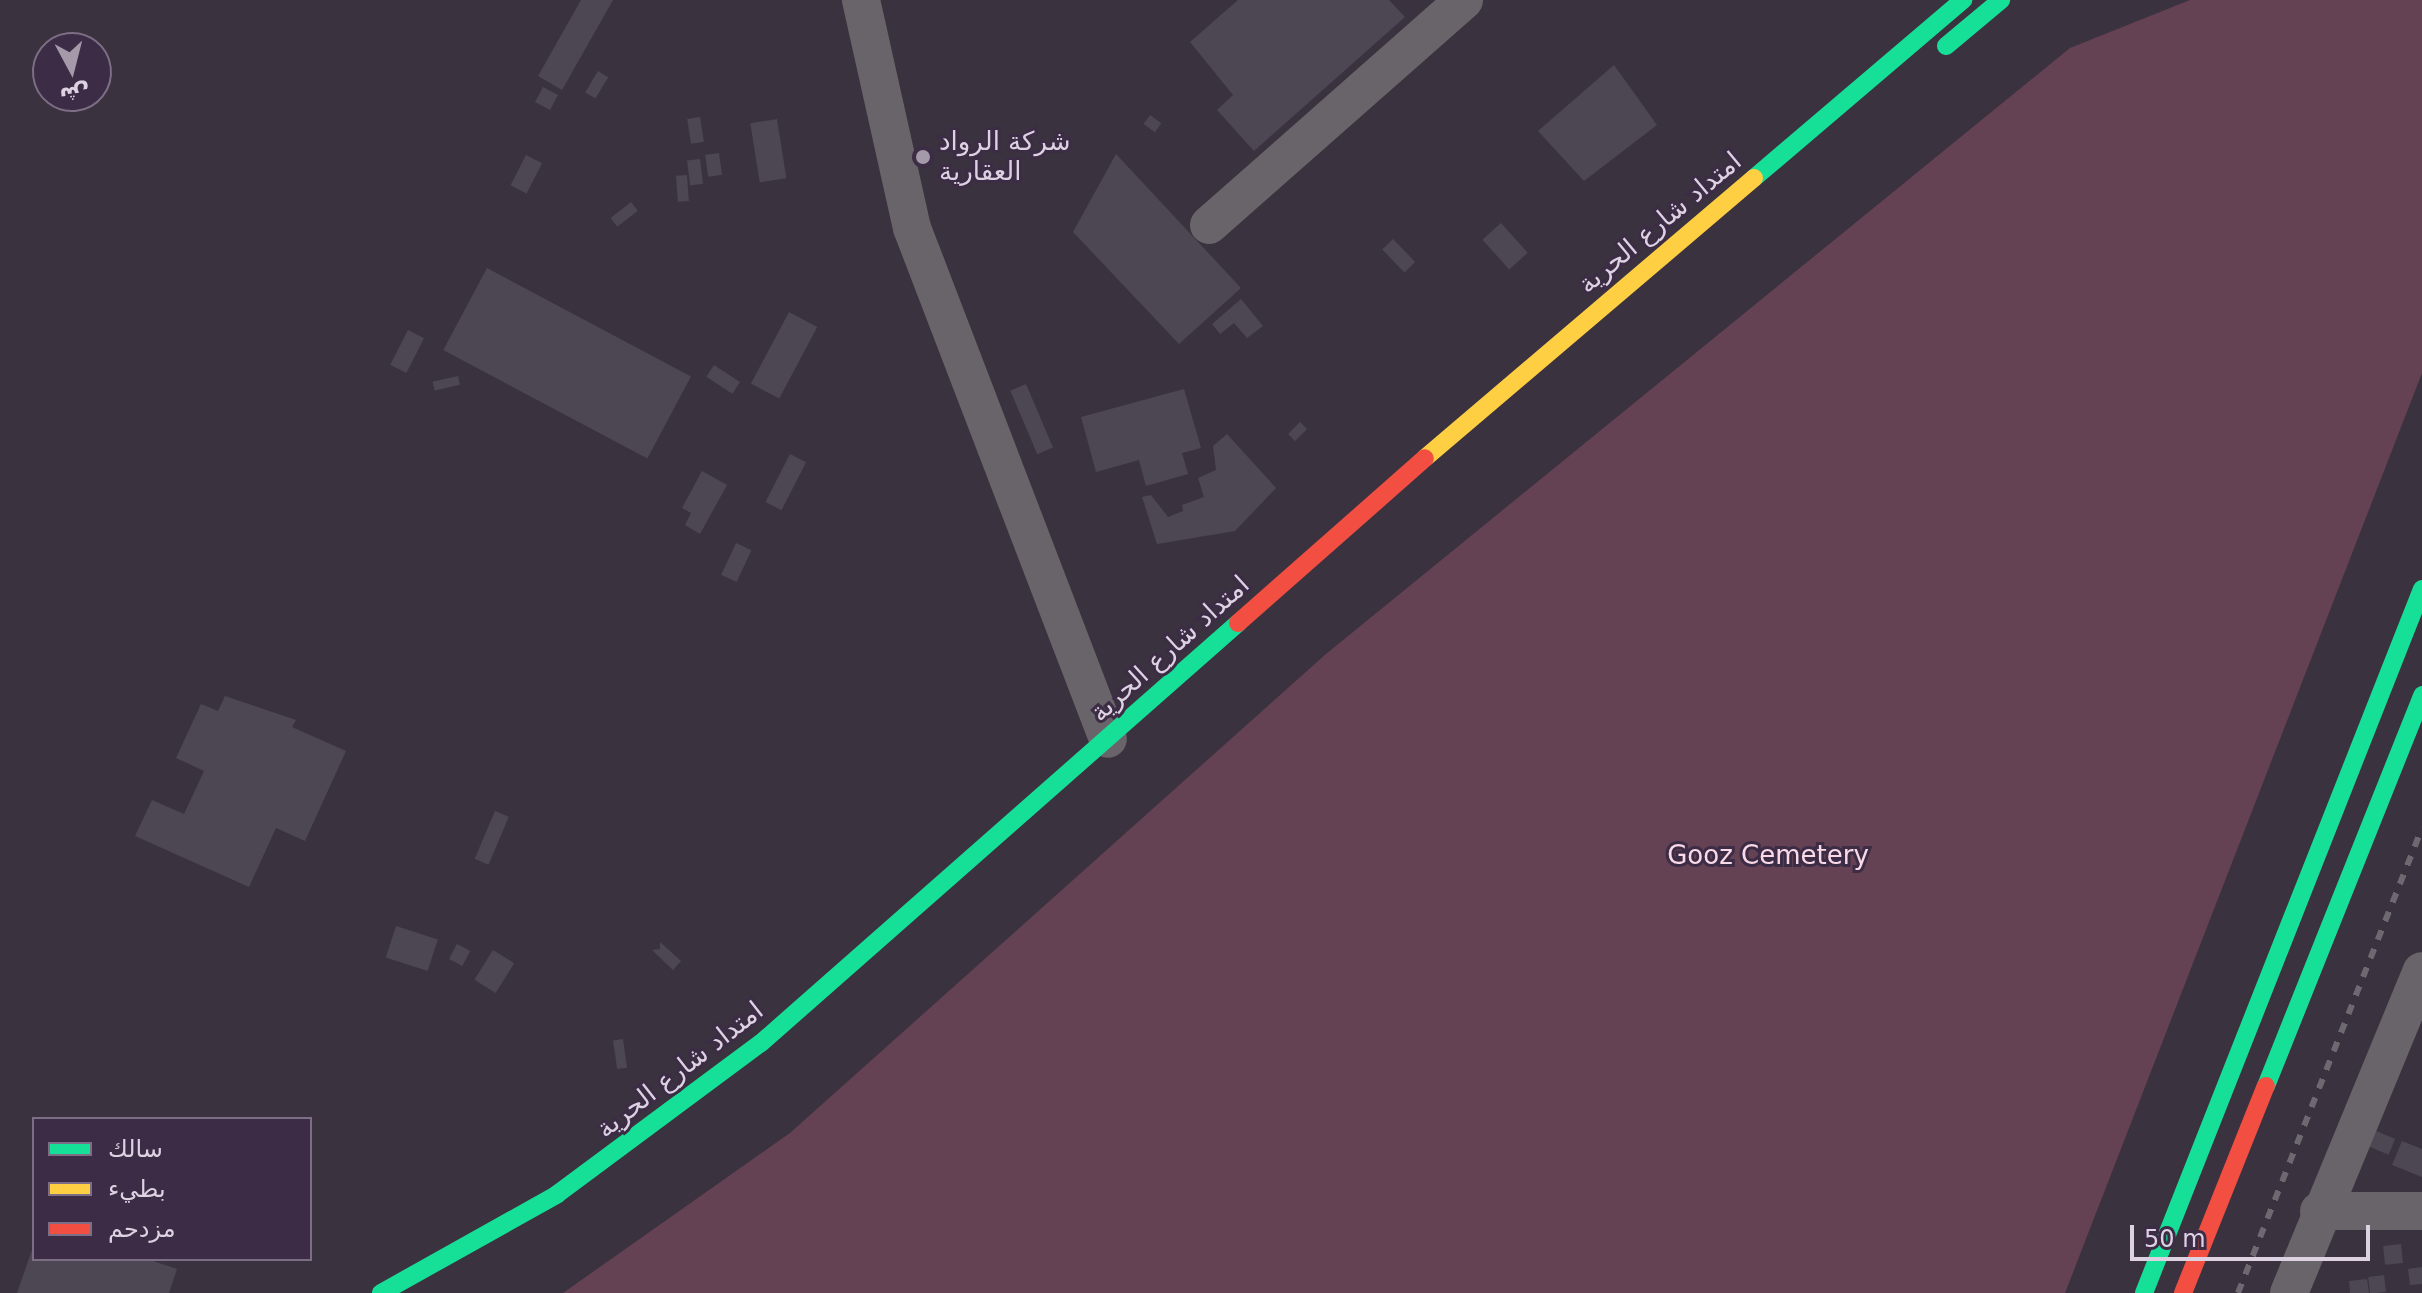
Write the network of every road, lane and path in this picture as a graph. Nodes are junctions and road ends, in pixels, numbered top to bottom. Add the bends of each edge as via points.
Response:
1 (861, 0) edge
2 (1464, 0) edge
3 (1985, 2) edge
4 (1930, 35) edge
5 (1209, 225) dead end
6 (2422, 589) edge
7 (2422, 695) edge
8 (1108, 739) junction
9 (2422, 971) edge
10 (2319, 1211) junction
11 (2422, 1211) edge
12 (381, 1293) edge
13 (2144, 1293) edge
14 (2183, 1293) edge
15 (2289, 1293) edge

1 - 8 street via 912,228
2 - 5 street
3 - 4 main road
3 - 4 main road, امتداد شارع الحرية
4 - 8 main road, امتداد شارع الحرية via 1440,445
6 - 13 main road
7 - 14 main road
8 - 12 main road, امتداد شارع الحرية via 761,1043 648,1130 502,1228
9 - 10 street
10 - 11 street
10 - 15 street

